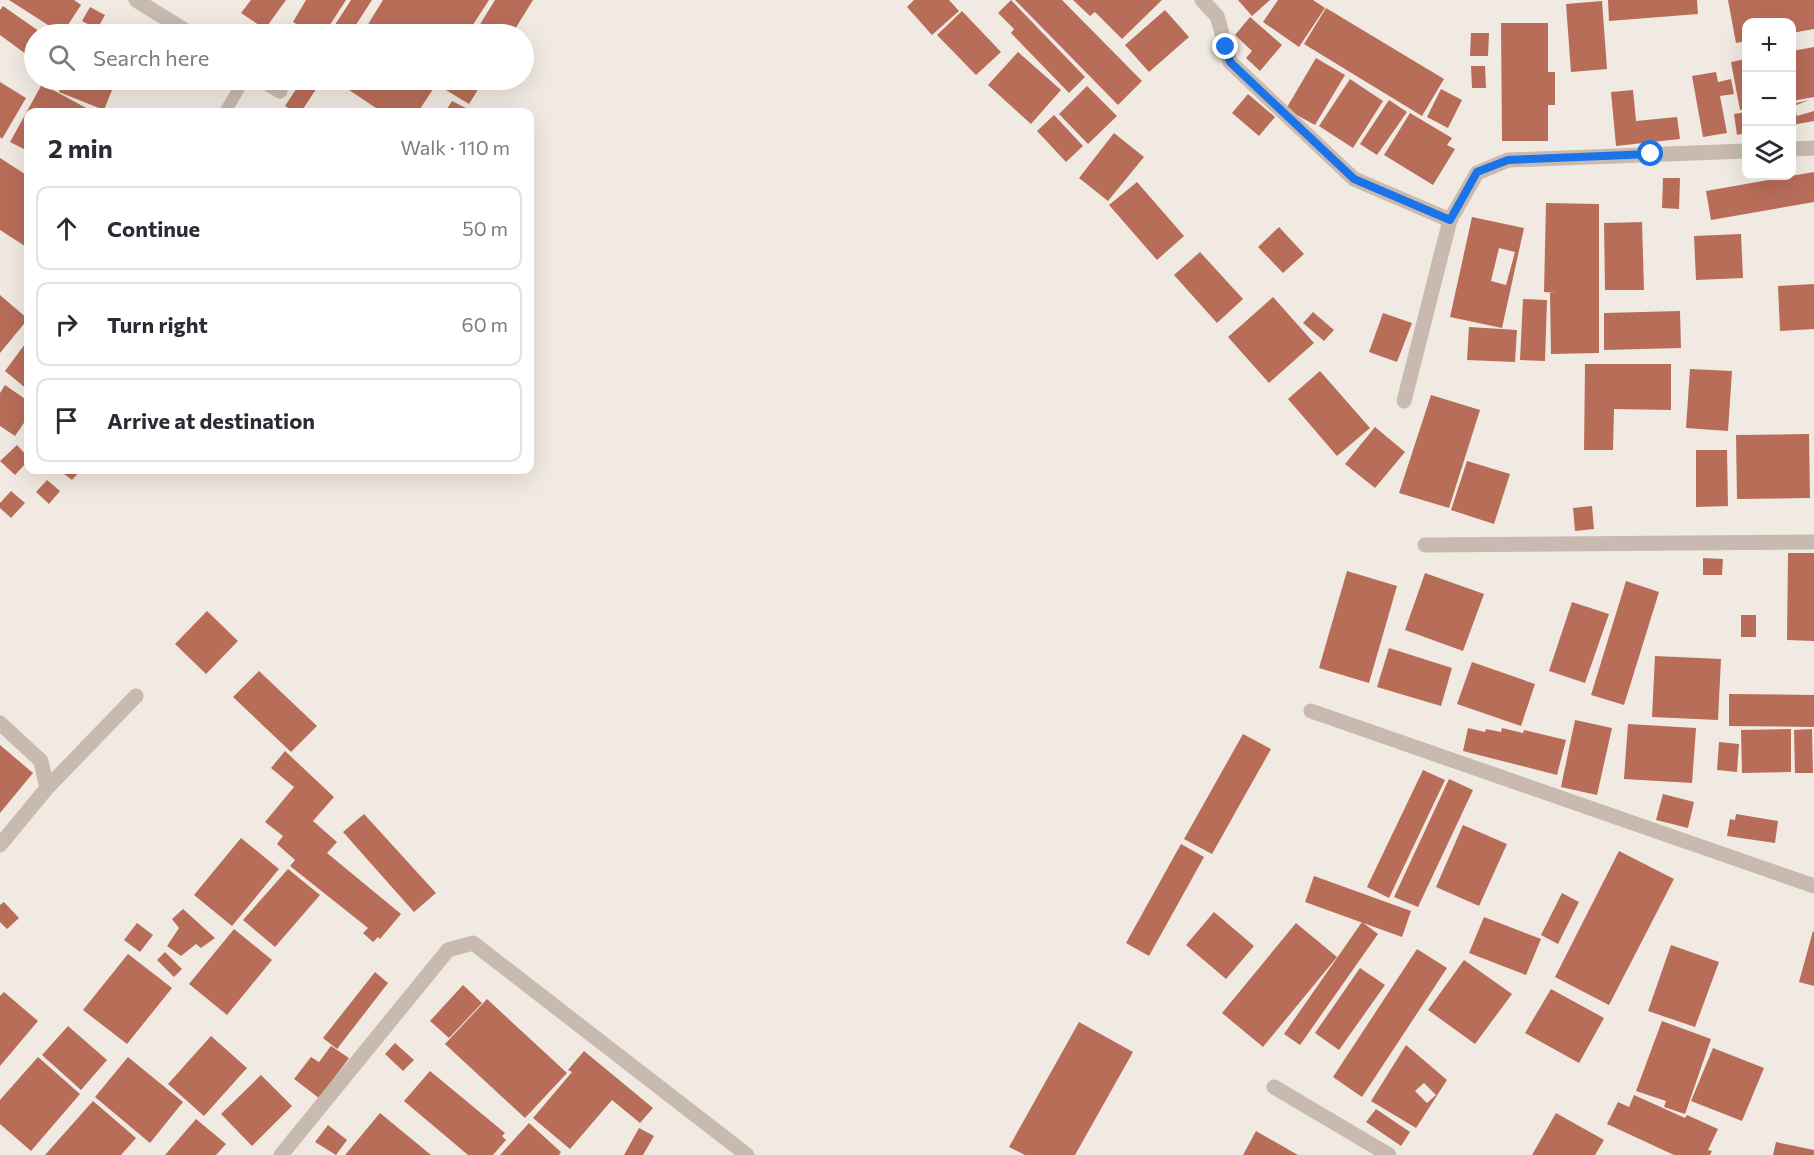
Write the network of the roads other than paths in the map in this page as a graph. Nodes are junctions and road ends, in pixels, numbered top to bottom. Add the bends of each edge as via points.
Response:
1 (136, 0) edge
2 (1202, 0) edge
3 (175, 24) edge
4 (238, 90) edge
5 (227, 108) edge
6 (1814, 148) edge
7 (1796, 149) edge
8 (1742, 151) edge
9 (1450, 220) junction
10 (1404, 401) dead end
11 (1814, 542) edge
12 (1425, 545) dead end
13 (136, 696) dead end
14 (1311, 711) dead end
15 (0, 723) edge
16 (48, 788) junction
17 (0, 845) edge
18 (1814, 886) edge
19 (1274, 1087) dead end
20 (281, 1155) edge
21 (747, 1155) edge
22 (1389, 1155) edge

1 - 3 street
2 - 9 street via 1217,16 1230,62 1354,179
4 - 5 lane
6 - 7 street
8 - 9 street via 1508,160 1477,172
9 - 10 street
11 - 12 street
13 - 16 street
14 - 18 street
15 - 16 street via 41,760
16 - 17 street
19 - 22 street
20 - 21 street via 448,950 473,943

